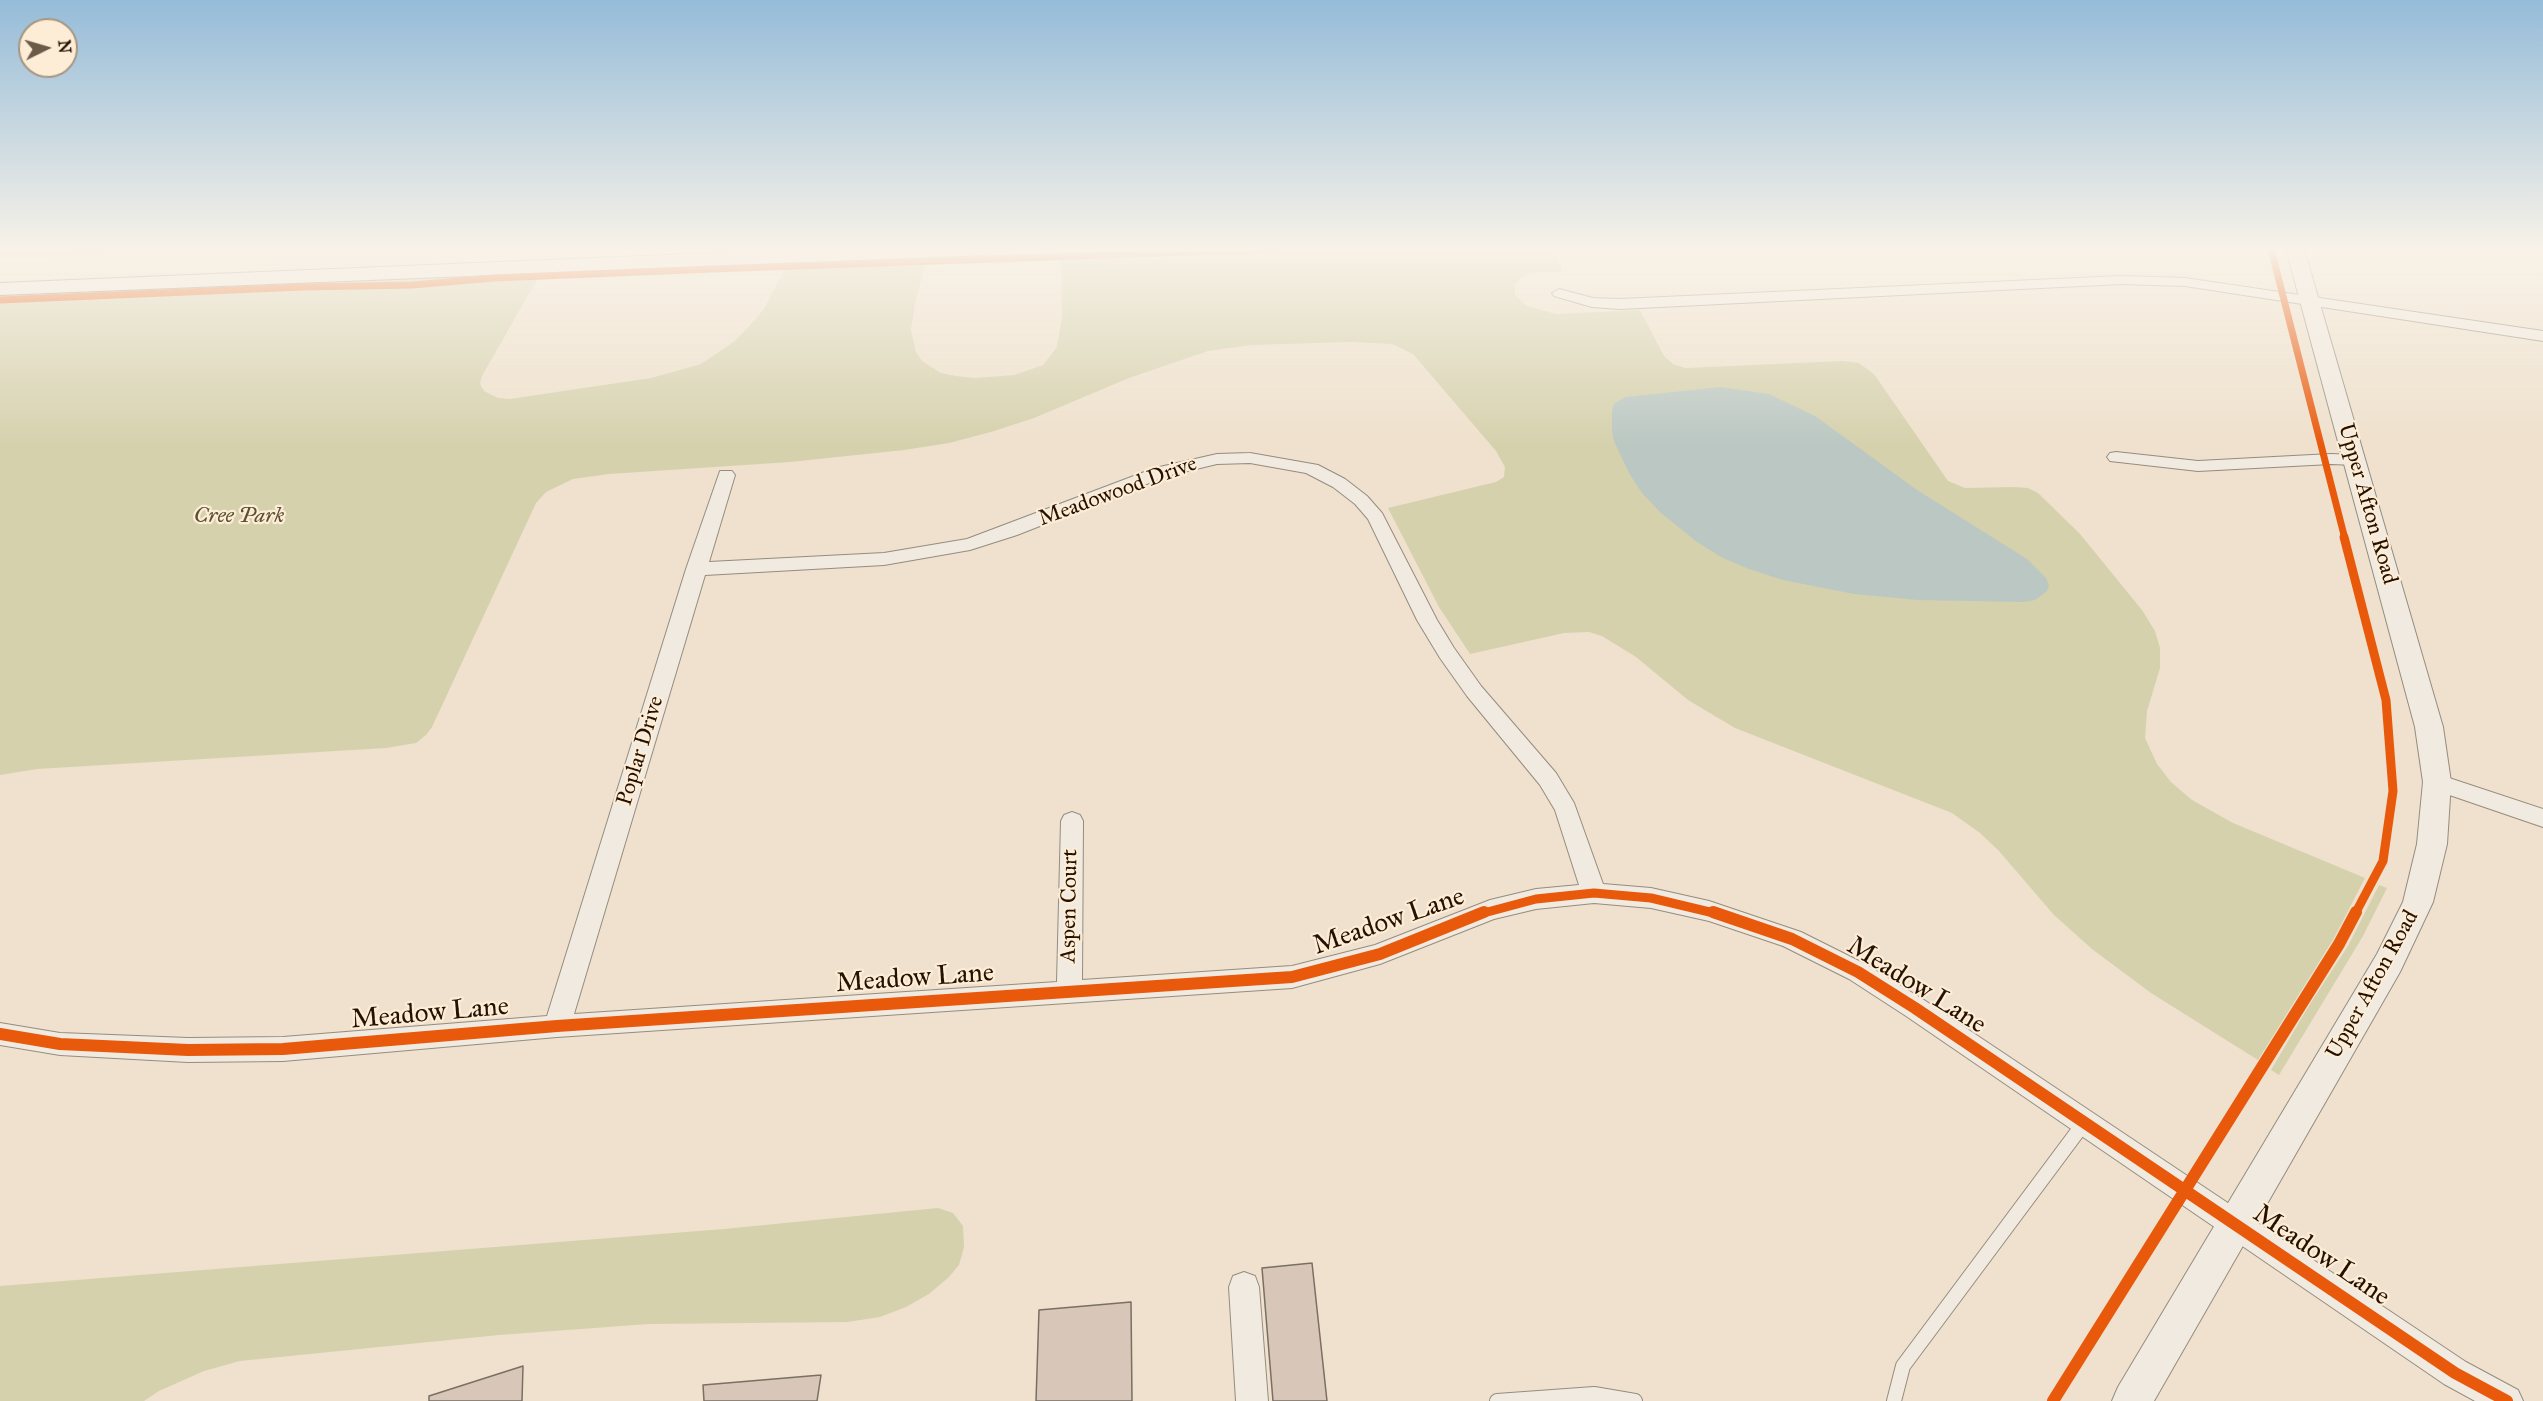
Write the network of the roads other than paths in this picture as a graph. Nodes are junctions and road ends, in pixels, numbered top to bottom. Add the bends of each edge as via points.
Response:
1 (2313, 314) edge
2 (2406, 314) edge
3 (2543, 336) edge
4 (2116, 457) dead end
5 (2355, 460) junction
6 (726, 476) dead end
7 (696, 569) junction
8 (2437, 782) junction
9 (2543, 818) edge
10 (1072, 820) dead end
11 (1594, 893) junction
12 (1069, 991) junction
13 (557, 1026) junction
14 (0, 1034) edge
15 (2084, 1123) junction
16 (2235, 1226) junction
17 (1244, 1287) dead end
18 (1252, 1401) edge
19 (1497, 1401) edge
20 (1635, 1401) edge
21 (1894, 1401) edge
22 (2132, 1401) edge
23 (2507, 1401) edge

1 - 5 street, Upper Afton Road
2 - 3 street
4 - 5 street via 2198,466
5 - 8 street, Upper Afton Road via 2413,665
6 - 7 street, Poplar Drive
7 - 11 street, Meadowood Drive via 884,559 970,544 1161,472 1217,459 1250,458 1312,470 1339,483 1376,517 1447,653 1548,779 1566,809
7 - 13 street, Poplar Drive
8 - 9 street
8 - 16 street, Upper Afton Road via 2427,874 2407,928
10 - 12 street, Aspen Court
11 - 12 street, Meadow Lane via 1536,899 1490,910 1380,954 1292,977
11 - 15 street, Meadow Lane via 1651,898 1709,911 1792,939 1858,972
12 - 13 street, Meadow Lane
13 - 14 street, Meadow Lane via 283,1049 188,1050 60,1044
15 - 16 street, Meadow Lane
15 - 21 lane via 1903,1366
16 - 22 street, Upper Afton Road
16 - 23 street, Meadow Lane via 2455,1373
17 - 18 street
19 - 20 lane via 1594,1394

